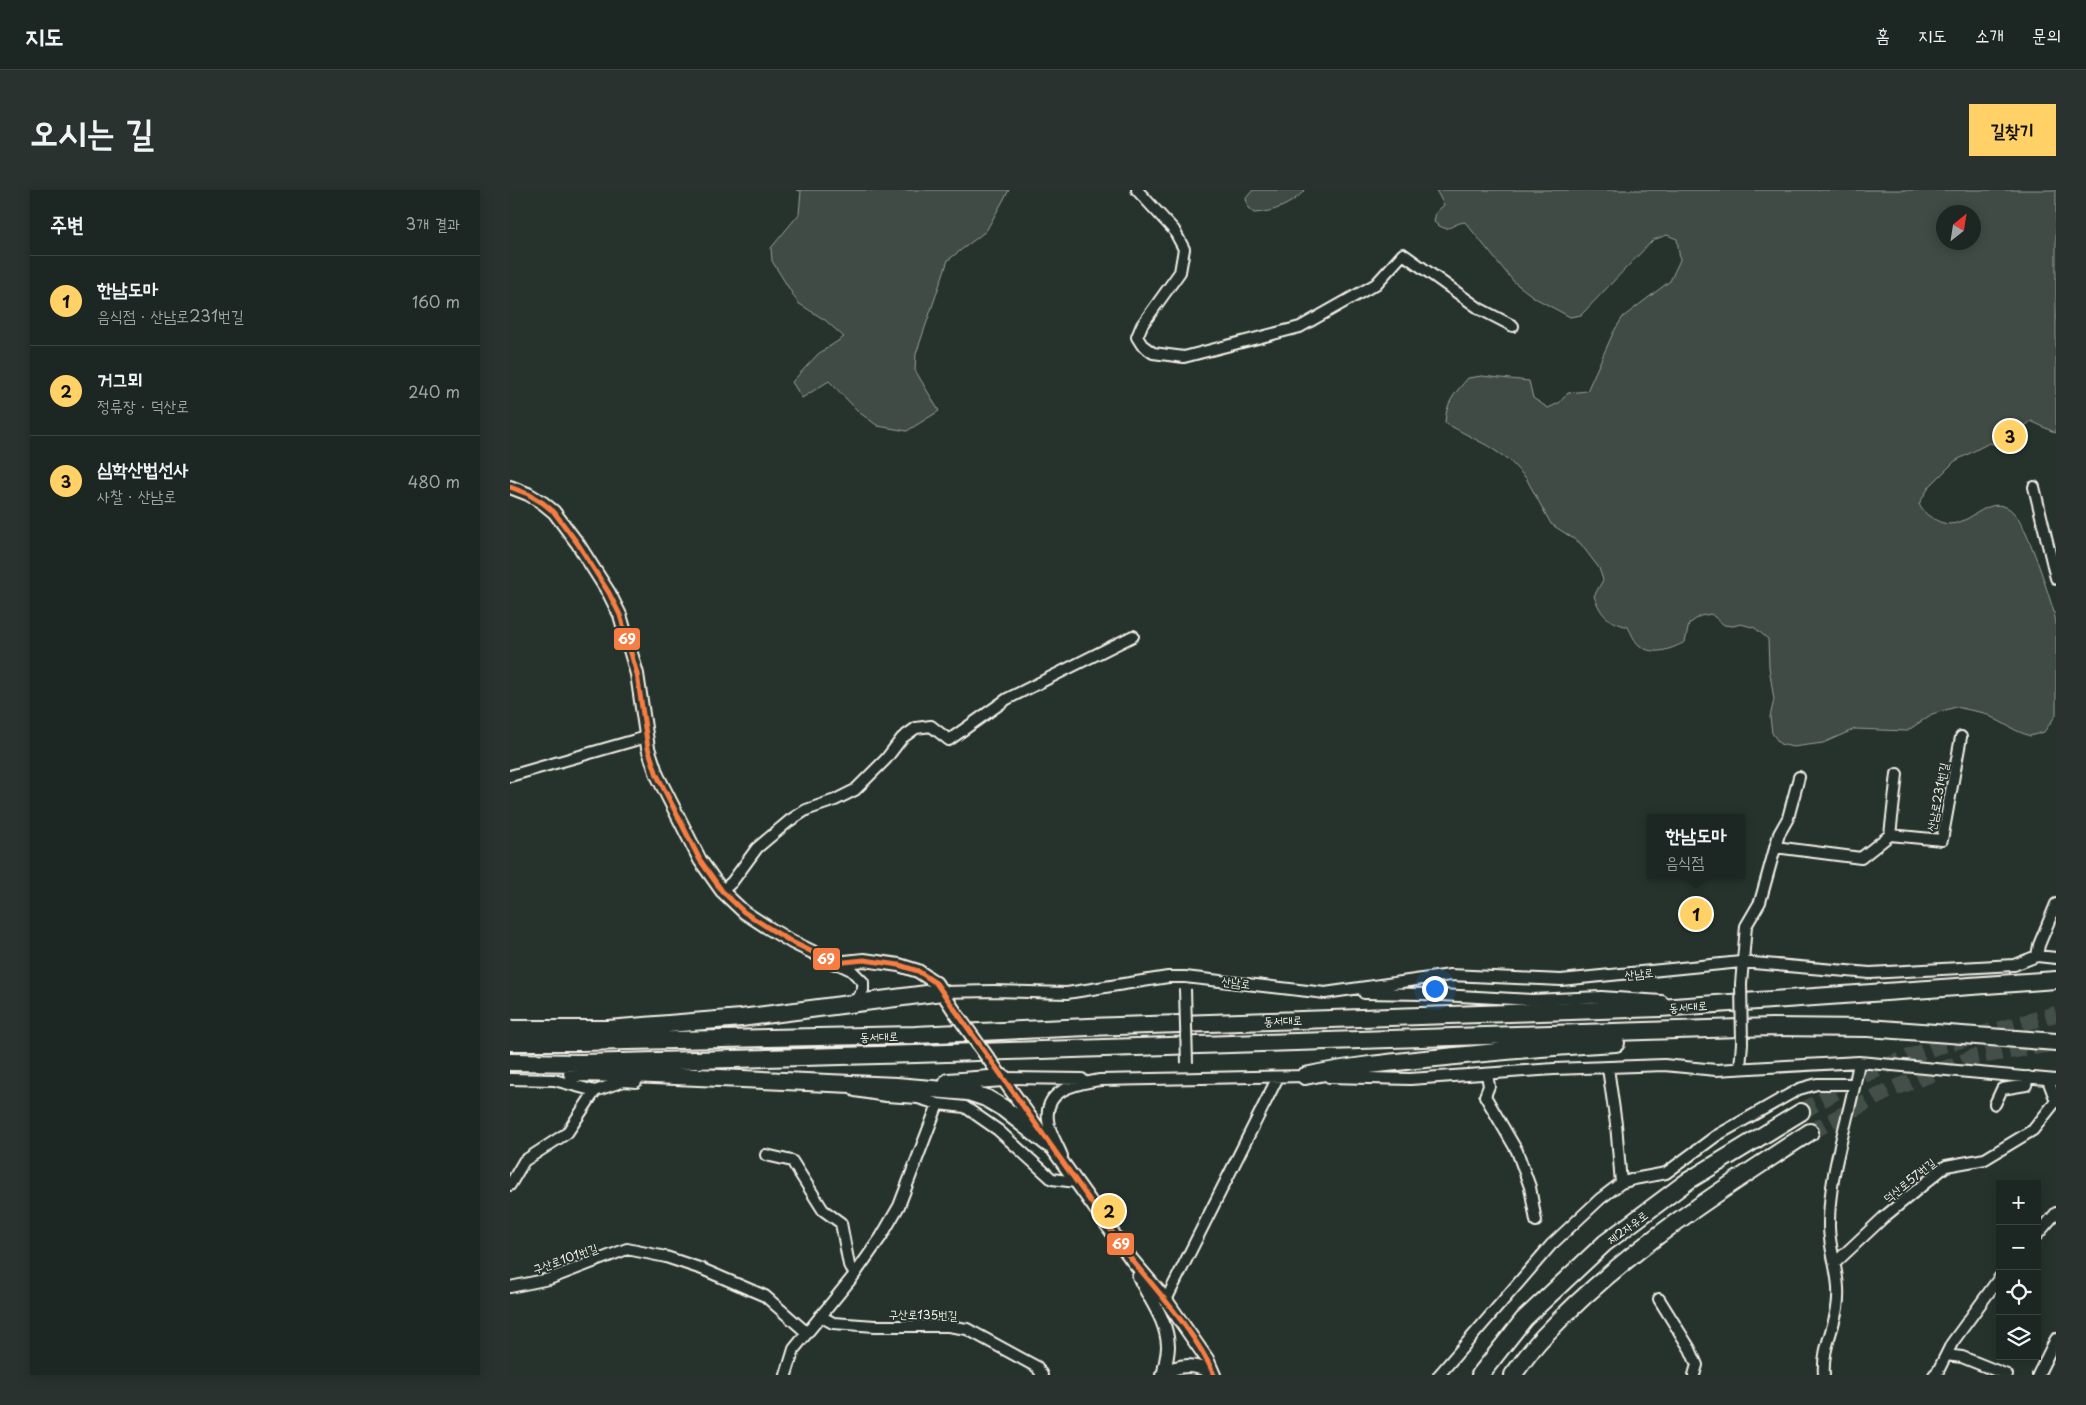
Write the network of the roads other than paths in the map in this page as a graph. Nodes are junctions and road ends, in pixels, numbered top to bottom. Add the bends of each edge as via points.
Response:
1 (1137, 190) edge
2 (1512, 326) dead end
3 (510, 487) edge
4 (2034, 487) dead end
5 (2056, 578) edge
6 (1133, 636) dead end
7 (646, 737) junction
8 (1961, 737) dead end
9 (1897, 774) dead end
10 (510, 776) edge
11 (1799, 777) dead end
12 (1890, 835) junction
13 (1775, 847) junction
14 (722, 891) junction
15 (2056, 904) edge
16 (2037, 956) junction
17 (2056, 958) edge
18 (1742, 962) junction
19 (835, 963) junction
20 (1185, 977) junction
21 (2056, 980) edge
22 (942, 992) junction
23 (1325, 993) junction
24 (853, 1004) junction
25 (1708, 1004) junction
26 (510, 1028) edge
27 (1724, 1029) junction
28 (510, 1042) edge
29 (2056, 1042) edge
30 (510, 1062) edge
31 (1858, 1062) junction
32 (1608, 1068) junction
33 (1740, 1068) junction
34 (510, 1072) edge
35 (998, 1072) junction
36 (1487, 1074) junction
37 (1305, 1076) junction
38 (1278, 1077) junction
39 (2028, 1077) junction
40 (1185, 1078) junction
41 (510, 1079) edge
42 (1100, 1080) junction
43 (2052, 1080) edge
44 (1855, 1084) junction
45 (896, 1086) junction
46 (595, 1091) junction
47 (2056, 1101) edge
48 (938, 1104) junction
49 (1995, 1104) dead end
50 (1801, 1112) tunnel mouth
51 (1810, 1132) tunnel mouth
52 (1049, 1144) junction
53 (766, 1155) dead end
54 (1066, 1167) junction
55 (1076, 1182) junction
56 (1621, 1183) junction
57 (510, 1185) edge
58 (2056, 1213) edge
59 (1536, 1222) dead end
60 (2041, 1230) edge
61 (1132, 1260) junction
62 (1835, 1263) junction
63 (855, 1274) junction
64 (1996, 1282) edge
65 (510, 1288) edge
66 (1659, 1298) dead end
67 (1166, 1300) junction
68 (820, 1316) junction
69 (806, 1332) junction
70 (2056, 1339) edge
71 (1946, 1355) junction
72 (1163, 1374) edge
73 (786, 1375) edge
74 (1042, 1375) edge
75 (1214, 1375) edge
76 (1439, 1375) edge
77 (1480, 1375) edge
78 (1513, 1375) edge
79 (1694, 1375) edge
80 (1824, 1375) edge
81 (1934, 1375) edge
82 (2007, 1375) edge
83 (2038, 1375) edge

1 - 2 street via 1174,230 1184,249 1180,272 1137,337 1153,353 1184,357 1300,327 1376,284 1403,254 1480,309
3 - 7 street via 535,498 554,512 578,544 620,615 637,674
4 - 5 street
6 - 14 street via 1007,699 949,740 931,726 916,728 902,738 855,790 806,810 757,848
7 - 10 street
7 - 14 street via 657,775 700,860
8 - 12 street, 산남로231번길 via 1942,840
9 - 12 street
11 - 13 street via 1788,818
12 - 13 street via 1861,858
13 - 18 street via 1760,902 1746,926
14 - 19 street via 744,912 792,942
15 - 16 street
16 - 17 street
16 - 18 street, 산남로 via 2014,965 1870,973
18 - 23 street, 산남로 via 1561,980 1450,975
18 - 33 street, bridge
19 - 22 street via 864,960 899,965 918,971 936,983
19 - 24 street via 851,970 863,982 863,990
20 - 22 street, 산남로 via 1067,992
20 - 23 street, 산남로
20 - 40 street, bridge
21 - 25 highway, 동서대로
22 - 24 highway
22 - 35 street, bridge
23 - 25 street via 1395,992 1532,1000 1601,997
24 - 26 highway via 741,1018 608,1029
25 - 28 highway, 동서대로 via 915,1035
27 - 29 highway, 동서대로 via 1868,1028
27 - 30 highway, 동서대로 via 916,1054
27 - 37 highway via 1674,1041 1505,1051 1349,1067
31 - 33 street
31 - 39 street
31 - 44 street
32 - 33 street via 1664,1065 1716,1070
32 - 36 street
32 - 56 street
34 - 45 highway
35 - 42 street
35 - 45 highway
35 - 52 street
36 - 37 street via 1410,1079
36 - 59 street via 1489,1086 1485,1096 1517,1151 1530,1187
37 - 38 street
38 - 40 street
38 - 67 street
39 - 43 street
39 - 49 street via 2026,1085 2002,1089
40 - 42 street
41 - 46 street via 554,1080
42 - 54 street via 1062,1089 1049,1106 1048,1120
43 - 47 street
44 - 56 street via 1817,1084 1799,1088 1716,1136 1666,1173
44 - 62 street via 1833,1188 1830,1228
45 - 52 highway via 980,1095 1003,1108
46 - 48 street via 624,1081 861,1092 918,1098
46 - 57 street via 567,1132 524,1161
47 - 62 street, 덕산로57번길 via 2033,1130 1985,1159 1946,1166
48 - 55 street via 965,1107 998,1130 1052,1179
48 - 63 street via 899,1206
50 - 77 highway, 제2자유로 via 1688,1181 1606,1243 1524,1319
51 - 78 highway, 제2자유로 via 1703,1202 1622,1262 1543,1337
52 - 54 street
53 - 63 street via 792,1161 823,1210 842,1223 849,1265
54 - 55 street
55 - 61 street
56 - 76 street via 1551,1245
58 - 60 street
61 - 67 street
61 - 72 street via 1164,1329 1168,1346
62 - 80 street via 1837,1308 1827,1339
63 - 68 street
64 - 71 street
65 - 69 street, 구산로101번길 via 549,1279 627,1249 702,1269 765,1296
66 - 79 street via 1690,1349 1697,1365
67 - 75 street via 1207,1359
68 - 69 street
68 - 74 street, 구산로135번길 via 832,1323 967,1329 1037,1367
69 - 73 street via 794,1349
70 - 83 street
71 - 81 street
71 - 82 street via 1962,1356
72 - 75 street via 1176,1367 1190,1366 1203,1368

